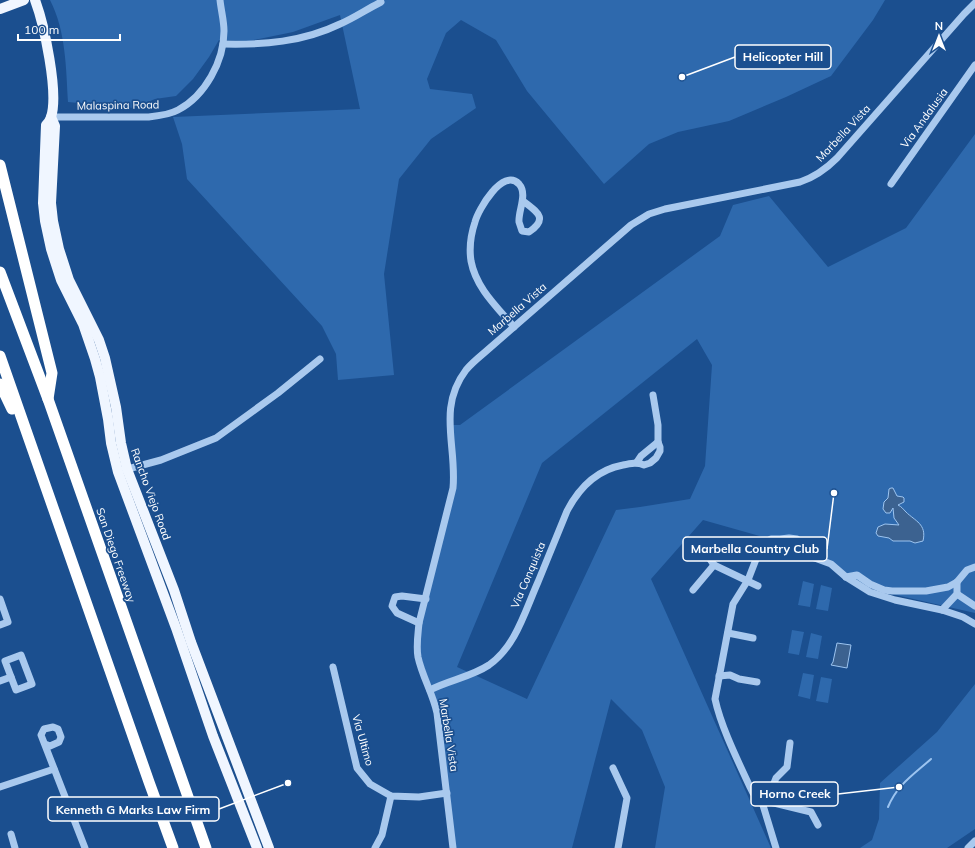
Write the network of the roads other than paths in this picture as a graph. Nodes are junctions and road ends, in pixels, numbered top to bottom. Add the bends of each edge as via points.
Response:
1 (24, 0) edge
2 (35, 0) edge
3 (220, 0) edge
4 (380, 2) dead end
5 (975, 3) edge
6 (0, 9) edge
7 (223, 44) junction
8 (975, 65) edge
9 (51, 117) junction
10 (0, 165) edge
11 (891, 184) dead end
12 (523, 201) dead end
13 (0, 272) edge
14 (514, 327) junction
15 (0, 356) edge
16 (320, 359) dead end
17 (0, 384) edge
18 (653, 395) dead end
19 (48, 399) junction
20 (658, 442) junction
21 (31, 446) junction
22 (637, 462) junction
23 (122, 470) junction
24 (699, 544) dead end
25 (714, 565) junction
26 (975, 566) edge
27 (846, 577) junction
28 (748, 580) junction
29 (957, 582) junction
30 (758, 586) dead end
31 (693, 590) dead end
32 (957, 594) junction
33 (0, 599) edge
34 (426, 599) junction
35 (975, 606) edge
36 (942, 610) junction
37 (419, 623) junction
38 (975, 624) edge
39 (0, 625) edge
40 (728, 633) junction
41 (753, 638) dead end
42 (332, 667) dead end
43 (719, 676) junction
44 (11, 677) junction
45 (0, 681) edge
46 (757, 682) dead end
47 (430, 690) junction
48 (790, 743) dead end
49 (45, 744) dead end
50 (613, 768) dead end
51 (54, 769) junction
52 (0, 787) edge
53 (447, 793) junction
54 (391, 796) junction
55 (762, 802) junction
56 (818, 825) dead end
57 (11, 834) dead end
58 (975, 841) edge
59 (16, 848) edge
60 (85, 848) edge
61 (173, 848) edge
62 (206, 848) edge
63 (257, 848) edge
64 (269, 848) edge
65 (375, 848) edge
66 (454, 848) edge
67 (618, 848) edge
68 (776, 848) edge
69 (968, 848) edge

1 - 6 main road
2 - 9 main road, Rancho Viejo Road via 44,29 48,57 53,95
3 - 7 street, Malaspina Road
4 - 7 street via 340,24 310,36 280,43
5 - 14 street, Marbella Vista via 837,158 820,173 800,182 665,209 643,217
7 - 9 street, Malaspina Road via 215,70 199,93 178,110 148,117
8 - 11 street, Via Andalusia
9 - 23 main road, Rancho Viejo Road via 55,126 52,221 69,280 110,377 121,442
10 - 19 highway via 52,373
12 - 14 street via 520,184 514,180 506,180 500,184 480,209 473,226 470,244 471,261 478,282
13 - 19 highway, San Diego Freeway
14 - 34 street, Marbella Vista via 467,369 453,395 449,418 453,488
15 - 21 highway
16 - 23 street via 216,438 161,460
17 - 21 highway
18 - 20 street, Via Conquista
19 - 62 highway, San Diego Freeway
20 - 22 street
20 - 22 street, Via Conquista via 660,447 656,458 644,465
21 - 61 highway
22 - 47 street, Via Conquista via 600,473 575,497 513,638 503,652 482,669
23 - 63 main road, Rancho Viejo Road via 213,736
23 - 64 main road, Rancho Viejo Road via 174,590 191,642
24 - 25 street
25 - 28 street
25 - 31 street
26 - 29 street via 967,570
27 - 28 street via 831,564 812,557 805,545 797,539 789,538 771,539 765,543 760,549
27 - 29 street via 857,575 870,584 892,591 926,591 948,587
27 - 36 street via 870,592
28 - 30 street
28 - 40 street via 734,602
29 - 32 street
32 - 35 street
32 - 36 street
33 - 39 street via 8,622
34 - 37 street, Marbella Vista
34 - 37 street via 402,596 395,598 392,606 397,613
36 - 38 street
37 - 47 street, Marbella Vista via 418,656
40 - 41 street
40 - 43 street
42 - 54 street, Via Ultimo via 357,768 370,784
43 - 46 street via 730,675
43 - 55 street via 715,694 718,711 753,793
44 - 44 street via 5,661 21,655 32,684 16,690
44 - 45 street
47 - 53 street, Marbella Vista via 437,713
48 - 55 street via 787,767 776,778 770,793
49 - 51 street
50 - 67 street via 627,798
51 - 52 street
51 - 60 street
53 - 54 street, Via Ultimo via 419,797
53 - 66 street, Marbella Vista
54 - 65 street via 382,835
55 - 56 street via 811,812
55 - 68 street
57 - 59 street
58 - 69 street

